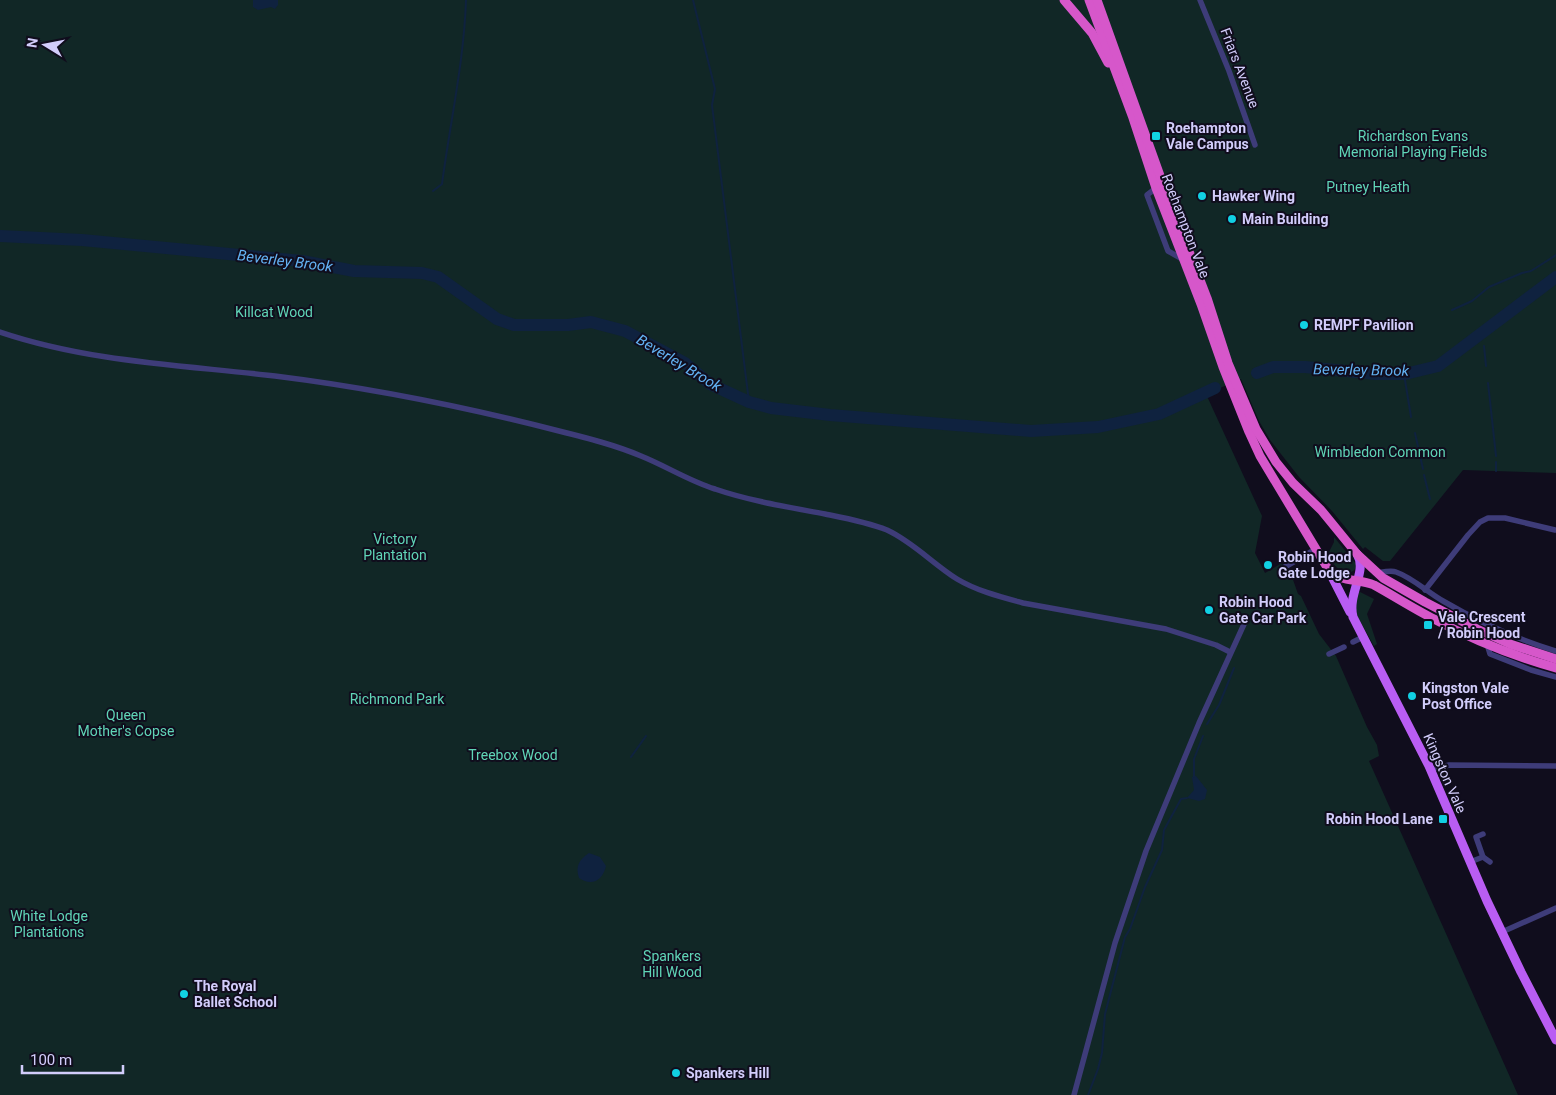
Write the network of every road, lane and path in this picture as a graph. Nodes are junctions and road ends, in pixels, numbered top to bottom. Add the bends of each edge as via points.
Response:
1 (1064, 0) edge
2 (1089, 0) edge
3 (1097, 0) edge
4 (1200, 0) edge
5 (1129, 106) junction
6 (1255, 145) dead end
7 (0, 332) edge
8 (1252, 431) junction
9 (1556, 530) edge
10 (1316, 549) junction
11 (1357, 554) junction
12 (1284, 568) dead end
13 (1328, 569) junction
14 (1377, 573) junction
15 (1357, 580) junction
16 (1425, 590) junction
17 (1352, 617) junction
18 (1244, 622) dead end
19 (1363, 637) junction
20 (1353, 642) dead end
21 (1486, 644) junction
22 (1344, 646) dead end
23 (1556, 651) edge
24 (1230, 652) junction
25 (1329, 654) dead end
26 (1556, 659) edge
27 (1556, 668) edge
28 (1556, 677) edge
29 (1556, 766) edge
30 (1430, 770) junction
31 (1482, 834) dead end
32 (1483, 857) junction
33 (1470, 862) junction
34 (1490, 862) dead end
35 (1555, 911) edge
36 (1502, 932) junction
37 (1556, 1040) edge
38 (1074, 1095) edge

1 - 5 highway via 1092,33
2 - 5 highway, Roehampton Vale
3 - 8 highway, Roehampton Vale via 1207,298
4 - 6 street, Friars Avenue
5 - 8 highway, Roehampton Vale via 1223,367
7 - 24 street via 41,345 115,359 283,378 418,399 560,431 642,456 712,489 887,530 978,589 1023,603 1166,629
8 - 10 highway via 1256,448
8 - 11 highway
9 - 16 street via 1505,518 1488,518 1468,535
10 - 12 street
10 - 13 highway
11 - 14 highway
11 - 15 main road via 1361,566
13 - 15 highway via 1340,578
13 - 17 main road, Kingston Vale
14 - 16 street via 1395,572
14 - 26 highway via 1477,629
15 - 17 main road via 1352,598
15 - 21 highway via 1374,585
16 - 23 street via 1500,631
17 - 19 main road, Kingston Vale
18 - 24 street
19 - 20 street
19 - 30 main road, Kingston Vale
21 - 27 highway
21 - 28 street via 1490,654
22 - 25 street
24 - 38 street via 1146,851 1096,1009
29 - 30 street via 1449,765
30 - 33 main road, Kingston Vale
31 - 32 street via 1476,837
32 - 33 street
32 - 34 street
33 - 36 main road, Kingston Vale
35 - 36 street
36 - 37 main road, Kingston Vale

